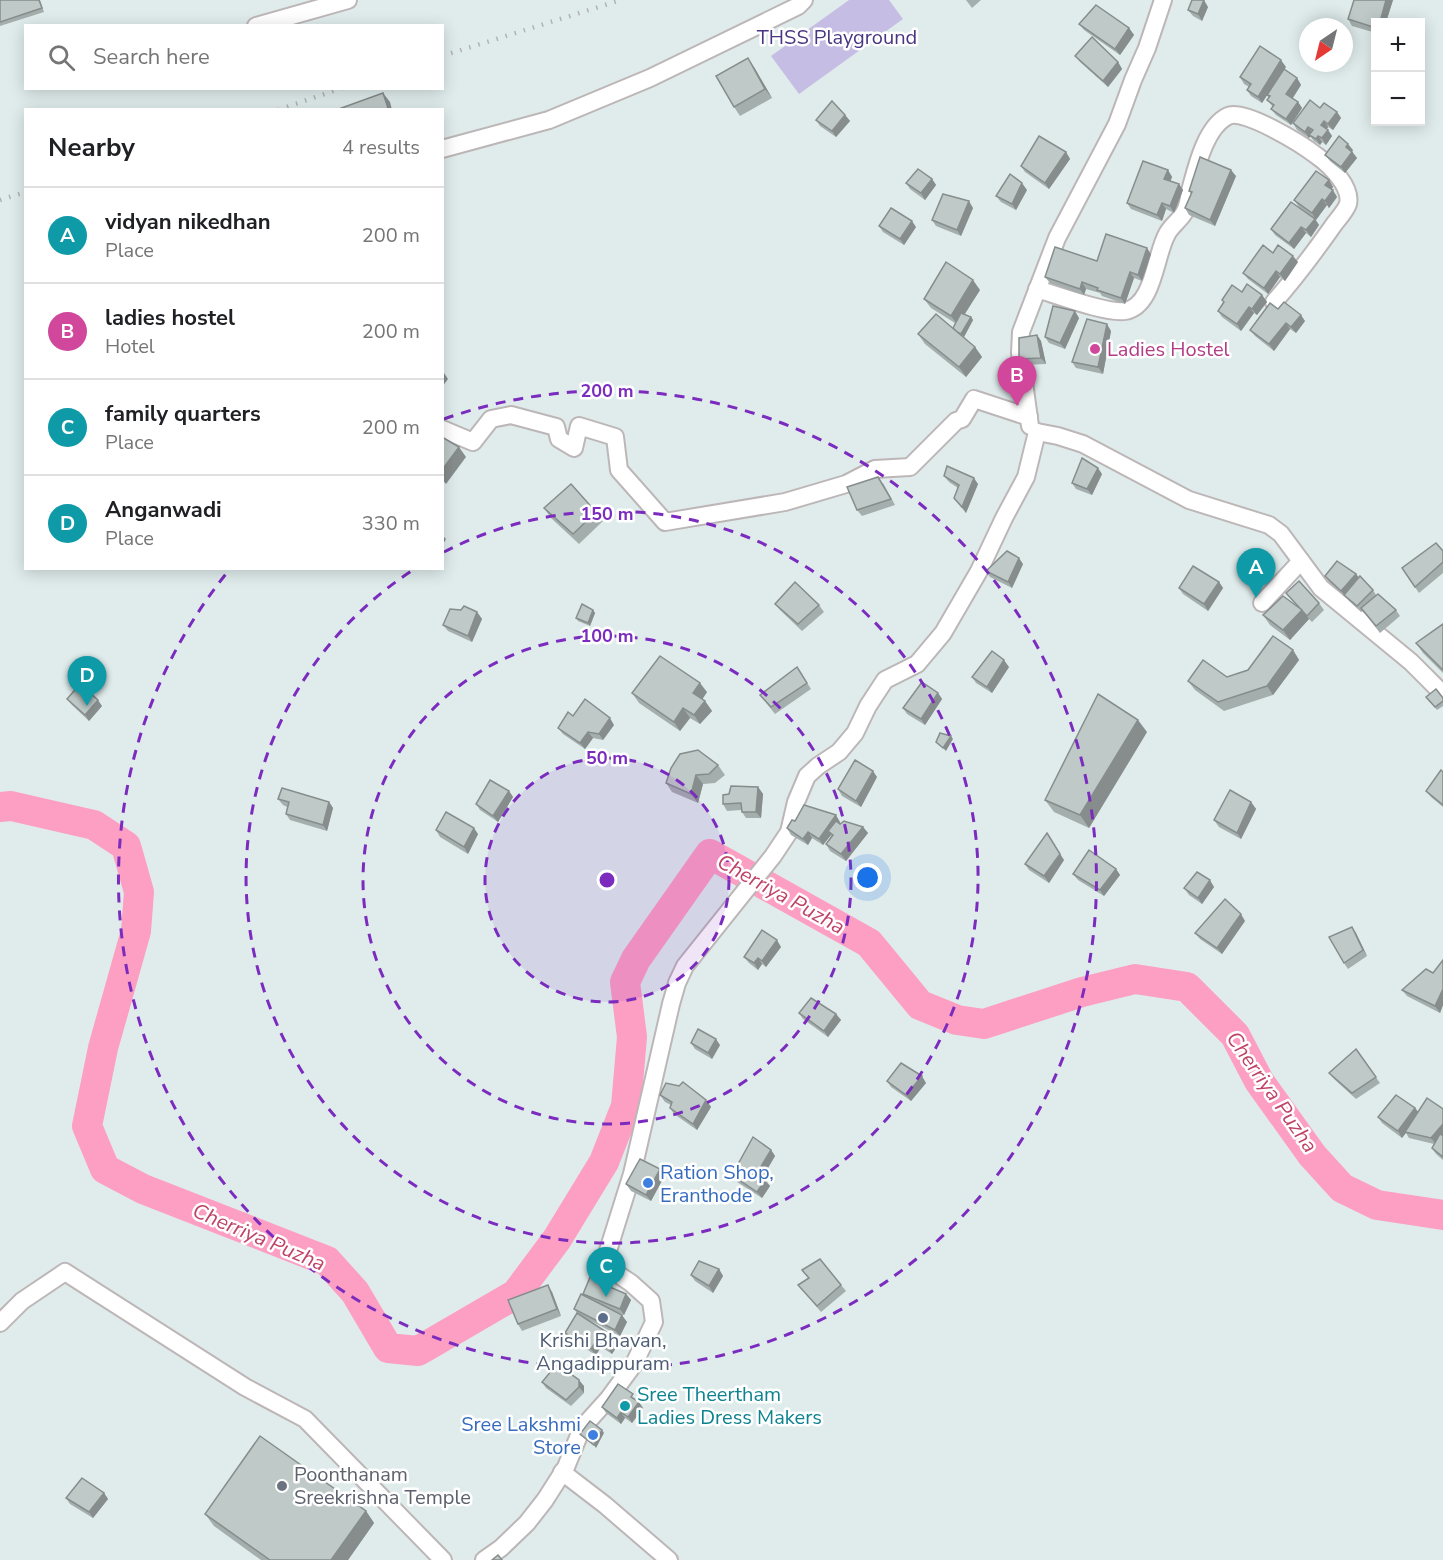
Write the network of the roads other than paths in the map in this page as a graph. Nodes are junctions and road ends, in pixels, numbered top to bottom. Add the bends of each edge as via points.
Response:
1 (348, 0) edge
2 (804, 0) edge
3 (1162, 0) edge
4 (263, 24) edge
5 (444, 148) edge
6 (1037, 289) junction
7 (1274, 302) dead end
8 (1029, 417) junction
9 (444, 430) edge
10 (1037, 432) junction
11 (1301, 561) junction
12 (1262, 603) dead end
13 (1443, 694) edge
14 (0, 1323) edge
15 (562, 1472) junction
16 (443, 1560) edge
17 (484, 1560) edge
18 (669, 1560) edge

1 - 4 street
2 - 5 street via 650,78 549,120
3 - 6 street via 1117,124 1057,238
6 - 7 street via 1110,310 1134,307 1152,282 1167,234 1185,213 1196,169 1212,132 1230,115 1242,115 1318,157 1346,188 1348,198 1348,205
6 - 8 street via 1021,332
8 - 9 street via 974,399 962,419 910,467 875,469 846,484 785,502 665,522 620,470 615,436 579,426 574,448 559,439 556,427 511,414 491,419 473,442
8 - 10 street via 1031,428
10 - 11 street via 1083,444 1189,500 1269,525
10 - 15 street via 1026,477 980,571 943,633 917,664 885,680 855,733 839,752 807,776 789,831 685,966 677,983 632,1174 607,1254 616,1273 651,1301 654,1322 634,1364 582,1428
11 - 12 street
11 - 13 street via 1321,588 1411,662
14 - 16 street via 22,1301 65,1272 245,1387 305,1419
15 - 17 street via 528,1522
15 - 18 street

